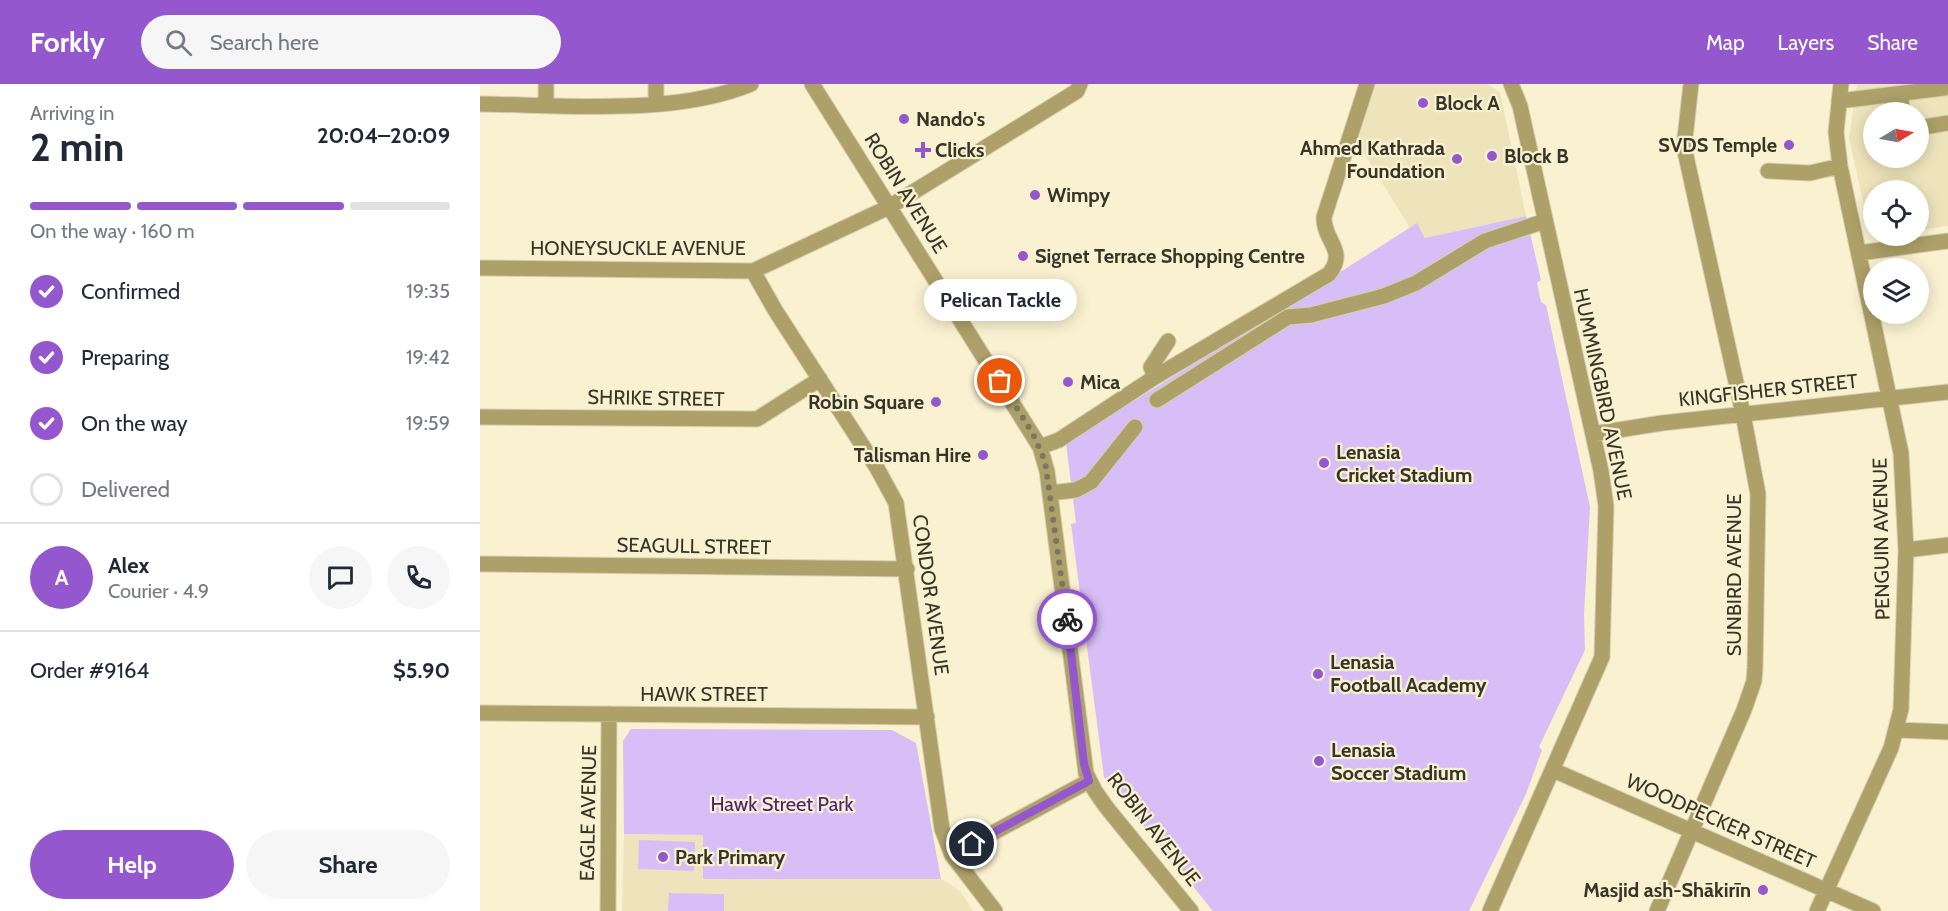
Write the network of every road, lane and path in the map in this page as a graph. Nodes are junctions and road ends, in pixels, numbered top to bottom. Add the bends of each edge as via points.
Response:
1 (546, 84) edge
2 (656, 84) edge
3 (751, 84) edge
4 (812, 84) edge
5 (1080, 84) edge
6 (1367, 84) edge
7 (1511, 84) edge
8 (1691, 84) edge
9 (1841, 84) edge
10 (1944, 88) dead end
11 (1900, 94) junction
12 (1839, 101) junction
13 (1901, 102) edge
14 (480, 104) edge
15 (656, 104) junction
16 (546, 105) junction
17 (1948, 123) edge
18 (1929, 126) edge
19 (1840, 166) junction
20 (1768, 171) dead end
21 (889, 207) junction
22 (1545, 221) junction
23 (1948, 242) edge
24 (1859, 253) junction
25 (480, 268) edge
26 (753, 271) junction
27 (1168, 341) dead end
28 (1155, 377) junction
29 (820, 379) junction
30 (1948, 392) edge
31 (1890, 398) junction
32 (1157, 400) dead end
33 (1743, 414) junction
34 (480, 417) edge
35 (1135, 427) dead end
36 (1593, 434) junction
37 (1040, 447) junction
38 (1050, 493) junction
39 (1948, 545) edge
40 (1906, 550) junction
41 (480, 564) edge
42 (907, 569) junction
43 (480, 713) edge
44 (609, 714) junction
45 (927, 717) junction
46 (1897, 730) junction
47 (1948, 732) edge
48 (1553, 770) junction
49 (1089, 781) junction
50 (1691, 831) junction
51 (952, 855) junction
52 (1826, 890) junction
53 (994, 910) edge
54 (608, 911) edge
55 (1191, 911) edge
56 (1490, 911) edge
57 (1657, 911) edge
58 (1817, 911) edge
59 (1873, 911) edge

1 - 16 street
2 - 15 street
3 - 15 street via 704,99
4 - 21 street, ROBIN AVENUE
5 - 21 street, HONEYSUCKLE AVENUE via 1077,91
6 - 28 street via 1324,217 1324,227 1335,248 1335,267
7 - 22 street, HUMMINGBIRD AVENUE via 1520,106
8 - 33 street, SUNBIRD AVENUE via 1684,147
9 - 12 street, PENGUIN AVENUE
10 - 11 street
11 - 12 street
11 - 13 street
12 - 19 street, PENGUIN AVENUE via 1836,132
14 - 16 street
15 - 16 street
17 - 18 street
19 - 20 street via 1810,173
19 - 24 street, PENGUIN AVENUE
21 - 26 street, HONEYSUCKLE AVENUE
21 - 37 street, ROBIN AVENUE
22 - 32 street via 1485,241 1416,283 1384,296 1288,317
22 - 36 street, HUMMINGBIRD AVENUE
23 - 24 street
24 - 31 street, PENGUIN AVENUE
25 - 26 street, HONEYSUCKLE AVENUE
26 - 29 street, CONDOR AVENUE
27 - 28 street via 1150,367
28 - 37 street via 1059,440
29 - 34 street, SHRIKE STREET via 757,419
29 - 42 street, CONDOR AVENUE via 896,503
30 - 31 street, KINGFISHER STREET
31 - 33 street, KINGFISHER STREET
31 - 40 street, PENGUIN AVENUE via 1901,453
33 - 36 street, KINGFISHER STREET
33 - 50 street, SUNBIRD AVENUE via 1759,512 1754,681
35 - 38 street via 1091,482 1076,490
36 - 48 street, HUMMINGBIRD AVENUE via 1606,506 1604,648
37 - 38 street, ROBIN AVENUE
38 - 49 street, ROBIN AVENUE
39 - 40 street
40 - 46 street, PENGUIN AVENUE
41 - 42 street, SEAGULL STREET
42 - 45 street, CONDOR AVENUE
43 - 44 street, HAWK STREET
44 - 45 street, HAWK STREET
44 - 54 street, EAGLE AVENUE
45 - 51 street, CONDOR AVENUE via 939,810
46 - 47 street
46 - 52 street, PENGUIN AVENUE
48 - 50 street, WOODPECKER STREET
48 - 56 street, HUMMINGBIRD AVENUE
49 - 51 street
49 - 55 street, ROBIN AVENUE
50 - 52 street, WOODPECKER STREET
50 - 57 street, SUNBIRD AVENUE
51 - 53 street, CONDOR AVENUE
52 - 58 street, PENGUIN AVENUE
52 - 59 street, WOODPECKER STREET

